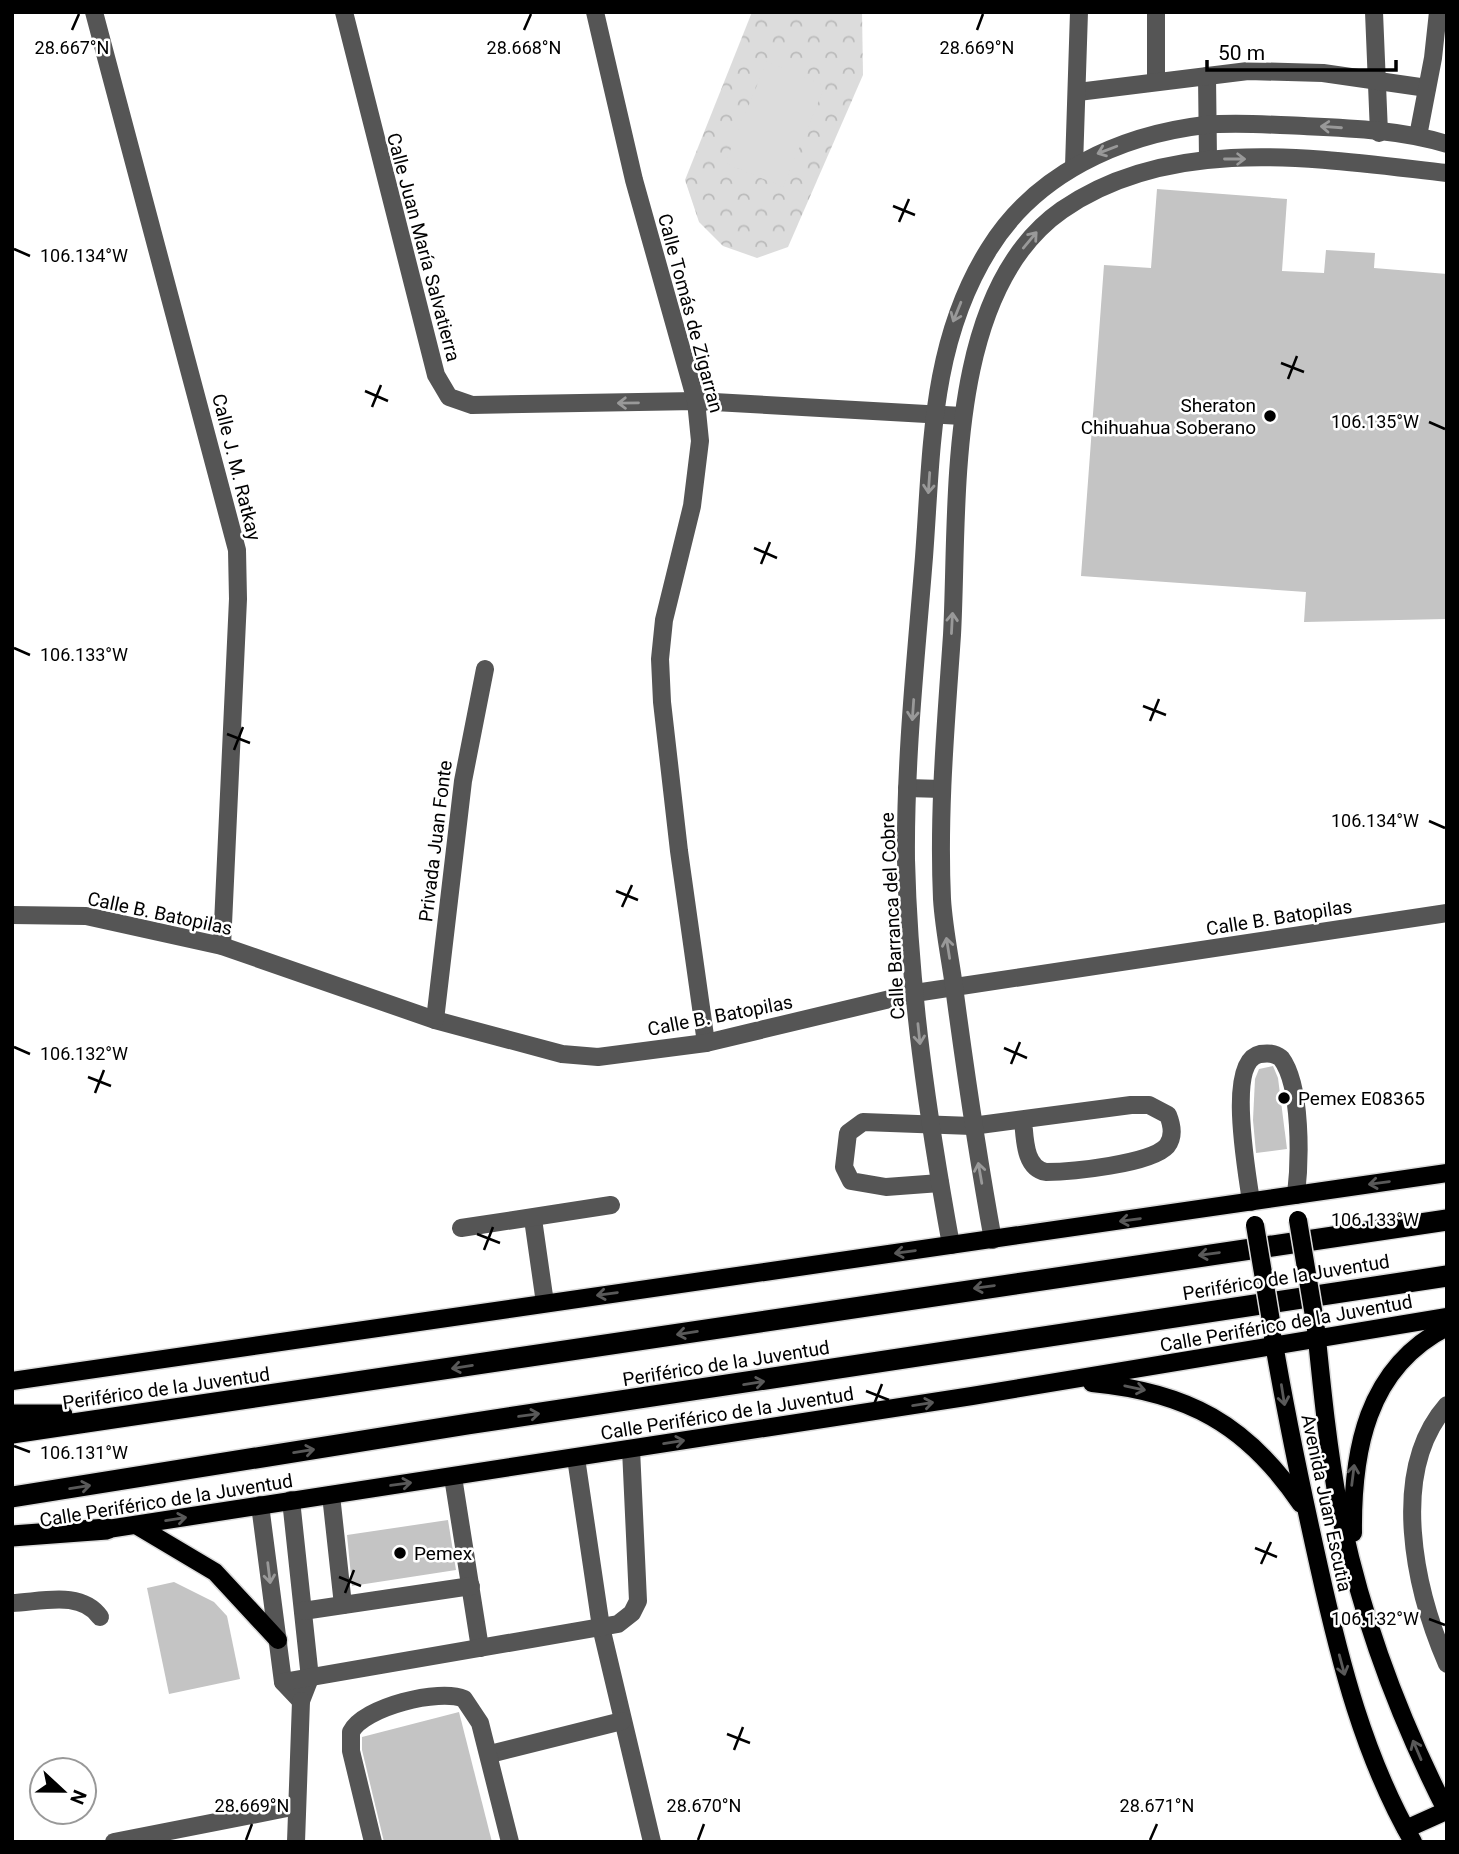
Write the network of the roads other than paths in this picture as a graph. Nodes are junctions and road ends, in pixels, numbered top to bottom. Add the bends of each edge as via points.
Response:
1 (93, 12) edge
2 (344, 12) edge
3 (594, 12) edge
4 (1079, 12) edge
5 (1156, 12) edge
6 (1374, 12) edge
7 (1438, 12) edge
8 (1207, 76) junction
9 (1379, 79) junction
10 (1156, 82) junction
11 (1427, 88) junction
12 (1078, 92) junction
13 (1206, 125) junction
14 (1379, 133) junction
15 (1418, 136) junction
16 (1447, 144) edge
17 (1208, 159) junction
18 (1074, 166) junction
19 (1447, 173) edge
20 (989, 248) junction
21 (1013, 262) junction
22 (696, 401) junction
23 (934, 415) junction
24 (962, 416) junction
25 (485, 669) dead end
26 (907, 788) junction
27 (942, 789) junction
28 (1447, 914) edge
29 (12, 915) edge
30 (222, 946) junction
31 (954, 988) junction
32 (915, 993) junction
33 (435, 1020) junction
34 (706, 1043) junction
35 (1023, 1120) junction
36 (930, 1125) junction
37 (972, 1126) junction
38 (1447, 1173) edge
39 (940, 1183) junction
40 (1296, 1195) junction
41 (1251, 1202) junction
42 (611, 1205) dead end
43 (533, 1219) junction
44 (1447, 1220) edge
45 (461, 1228) dead end
46 (993, 1240) junction
47 (951, 1245) junction
48 (1447, 1276) edge
49 (545, 1303) junction
50 (1447, 1317) edge
51 (1447, 1327) edge
52 (1316, 1331) junction
53 (1275, 1347) junction
54 (12, 1381) edge
55 (1068, 1381) junction
56 (1447, 1405) edge
57 (12, 1415) edge
58 (141, 1415) junction
59 (12, 1433) edge
60 (631, 1449) junction
61 (576, 1458) junction
62 (453, 1477) junction
63 (331, 1494) junction
64 (12, 1497) edge
65 (290, 1500) junction
66 (261, 1505) junction
67 (1307, 1512) junction
68 (136, 1525) junction
69 (107, 1529) junction
70 (12, 1536) edge
71 (12, 1546) edge
72 (1353, 1568) junction
73 (471, 1587) junction
74 (12, 1603) edge
75 (343, 1605) junction
76 (303, 1611) junction
77 (100, 1617) dead end
78 (601, 1627) junction
79 (278, 1640) junction
80 (480, 1648) junction
81 (1447, 1664) edge
82 (310, 1678) junction
83 (283, 1682) junction
84 (301, 1701) junction
85 (622, 1721) junction
86 (490, 1754) junction
87 (297, 1806) junction
88 (1447, 1812) edge
89 (1410, 1835) edge
90 (114, 1842) edge
91 (296, 1842) edge
92 (373, 1842) edge
93 (510, 1842) edge
94 (652, 1842) edge

1 - 30 street, Calle J. M. Ratkay via 237,550
22 -> 2 street, Calle Juan María Salvatierra via 472,405 449,397 436,375
3 - 22 street, Calle Tomás de Zigarran via 634,180
4 - 12 street
5 - 10 street
6 - 9 street
7 - 11 street
8 - 9 street via 1285,71
8 - 10 street
8 - 13 street
9 - 11 street
9 - 14 street
10 - 12 street
11 - 15 street
12 - 18 street
14 -> 13 street, Calle Barranca del Cobre via 1334,127
13 - 17 street
13 -> 18 street, Calle Barranca del Cobre via 1121,144
14 - 15 street, Calle Barranca del Cobre
15 - 16 street, Calle Barranca del Cobre
17 -> 19 street via 1364,164
21 -> 17 street via 1031,236 1085,195 1142,173
18 - 20 street, Calle Barranca del Cobre via 1027,202
20 - 21 street
20 -> 23 street, Calle Barranca del Cobre via 953,323
21 - 24 street via 980,338
22 - 23 street, Calle Juan María Salvatierra
22 - 34 street, Calle Tomás de Zigarran via 698,471 664,620 660,659 679,851
23 - 24 street, Calle Juan María Salvatierra
23 -> 26 street, Calle Barranca del Cobre
27 -> 24 street
25 - 33 street, Privada Juan Fonte via 463,781
26 - 27 street
26 - 32 street, Calle Barranca del Cobre
31 -> 27 street via 942,902
28 - 31 street, Calle B. Batopilas
29 - 30 street, Calle B. Batopilas via 86,916
30 - 33 street, Calle B. Batopilas
31 - 32 street, Calle B. Batopilas
31 - 37 street
32 - 34 street, Calle B. Batopilas
32 -> 36 street, Calle Barranca del Cobre
33 - 34 street, Calle B. Batopilas via 562,1054 621,1055
35 - 35 street via 1030,1161 1046,1172 1153,1155 1172,1135 1168,1115 1149,1105
35 - 37 street
36 - 37 street
36 - 39 street, Calle Barranca del Cobre
36 - 39 street via 858,1125 846,1140 844,1167 851,1181 868,1185
46 -> 37 street
38 -> 40 main road
39 - 47 street, Calle Barranca del Cobre
40 - 41 main road
40 - 41 street via 1300,1147 1289,1073 1276,1054 1263,1054 1247,1063 1241,1092
40 - 52 main road, Avenida Juan Escutia, bridge
41 -> 46 main road
41 - 53 main road, Avenida Juan Escutia, bridge
42 - 43 street
43 - 45 street
43 - 49 street
44 -> 58 highway, Periférico de la Juventud
46 - 47 main road
47 -> 49 main road
64 -> 48 highway, Periférico de la Juventud
49 - 54 main road
50 - 52 main road, Calle Periférico de la Juventud
72 -> 51 main road via 1352,1481 1364,1426 1394,1371 1415,1349
52 - 53 main road, Calle Periférico de la Juventud
52 - 72 main road, Avenida Juan Escutia via 1331,1463
53 - 55 main road, Calle Periférico de la Juventud
53 -> 67 main road, Avenida Juan Escutia
60 -> 55 main road, Calle Periférico de la Juventud
55 -> 67 main road via 1163,1395 1222,1422 1265,1455
56 - 81 street via 1421,1445 1413,1535 1420,1578
57 - 58 highway
58 - 59 highway, Periférico de la Juventud
60 - 61 main road, Calle Periférico de la Juventud
60 - 78 street via 638,1601 618,1624
61 - 62 main road, Calle Periférico de la Juventud
61 - 78 street
63 -> 62 main road, Calle Periférico de la Juventud
62 - 73 street
63 - 65 main road, Calle Periférico de la Juventud
63 - 75 street
65 - 66 main road, Calle Periférico de la Juventud
65 - 76 street
68 -> 66 main road, Calle Periférico de la Juventud
66 -> 79 street
67 -> 89 main road, Avenida Juan Escutia via 1342,1668 1386,1790
68 - 69 main road, Calle Periférico de la Juventud
68 - 79 main road via 215,1572
69 - 70 highway
69 - 71 main road, Calle Periférico de la Juventud
88 -> 72 main road, Avenida Juan Escutia via 1394,1695
73 - 75 street
73 - 80 street
74 - 77 street via 72,1601 85,1604
75 - 76 street
76 - 82 street
78 - 80 street
78 - 85 street
79 - 83 street
80 - 82 street
82 - 83 street
82 - 84 street
83 - 84 street
84 - 87 street
85 - 86 street
85 - 94 street
86 - 92 street via 471,1705 454,1695 364,1716 350,1739
86 - 93 street
87 - 90 street
87 - 91 street
88 - 89 main road

